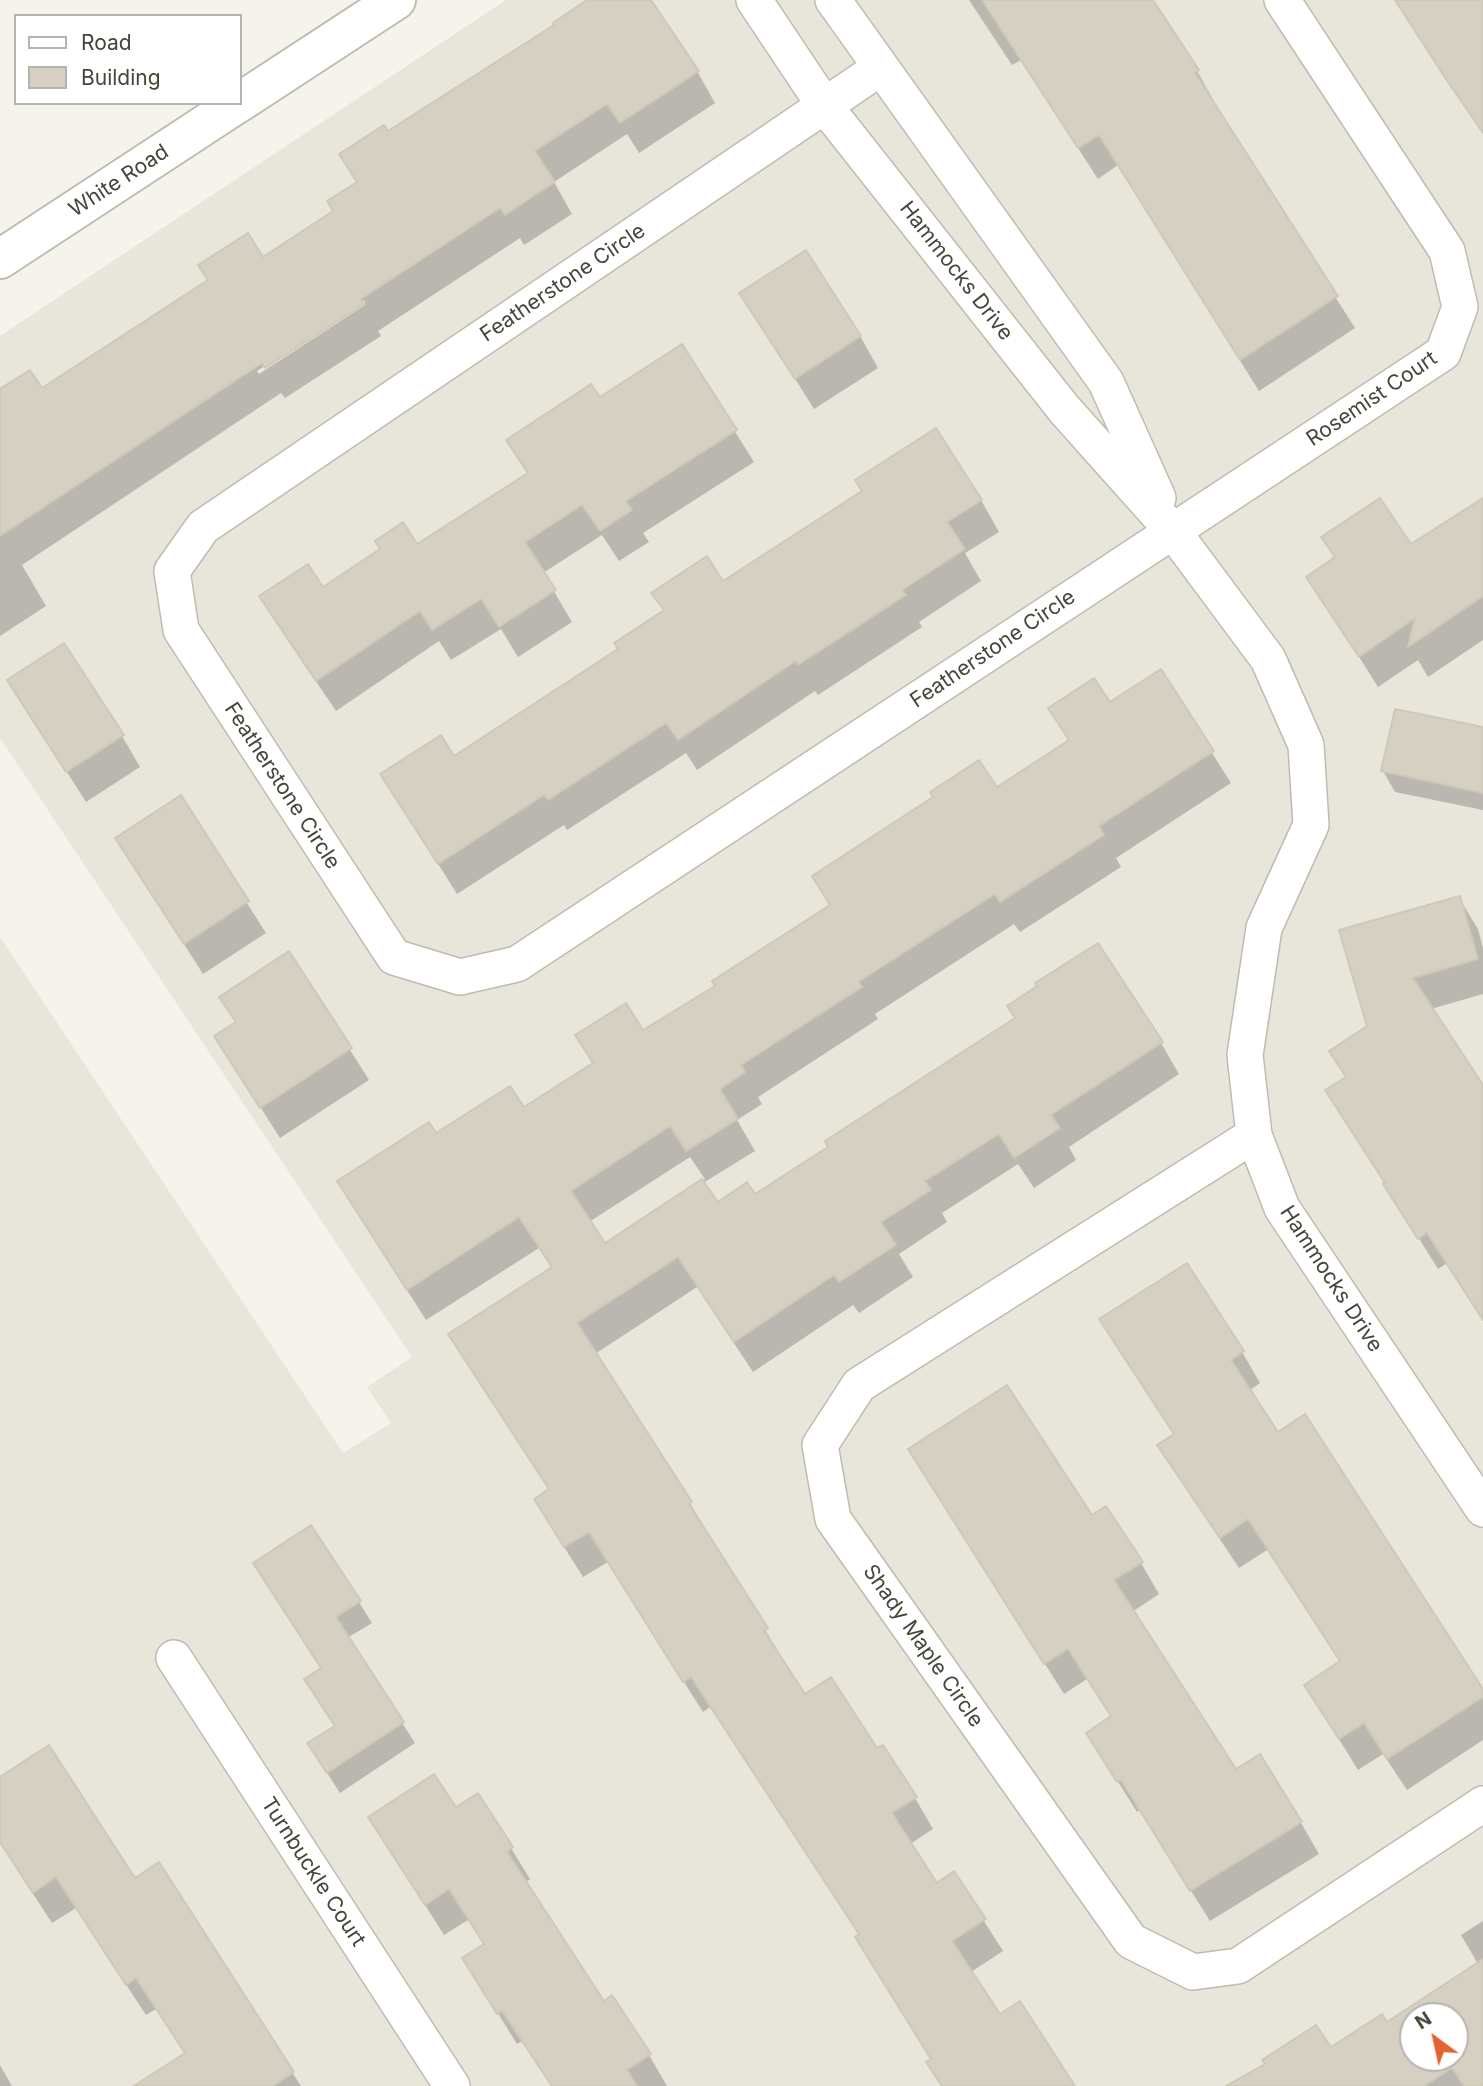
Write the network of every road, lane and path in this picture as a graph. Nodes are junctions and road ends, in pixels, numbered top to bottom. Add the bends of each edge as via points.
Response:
1 (396, 0) edge
2 (754, 0) edge
3 (832, 0) edge
4 (1282, 0) edge
5 (880, 68) junction
6 (242, 101) edge
7 (236, 105) edge
8 (824, 105) junction
9 (0, 259) edge
10 (1172, 530) junction
11 (1254, 1135) junction
12 (1483, 1508) edge
13 (173, 1658) dead end
14 (1483, 1804) edge
15 (452, 2086) edge

1 - 6 street, White Road
2 - 8 street, Hammocks Drive
3 - 5 street, Hammocks Drive
4 - 10 street, Rosemist Court via 1447,251 1460,307 1443,353
5 - 8 street, Featherstone Circle
5 - 10 street, Hammocks Drive via 1106,382
7 - 9 street, White Road
8 - 10 street, Hammocks Drive via 1064,409
8 - 10 street, Featherstone Circle via 203,527 172,571 181,630 394,957 460,977 517,964
10 - 11 street, Hammocks Drive via 1268,659 1306,745 1311,825 1264,928 1245,1055
11 - 12 street, Hammocks Drive via 1282,1208
11 - 14 street, Shady Maple Circle via 859,1385 820,1445 833,1519 1131,1941 1192,1972 1238,1966
13 - 15 street, Turnbuckle Court

